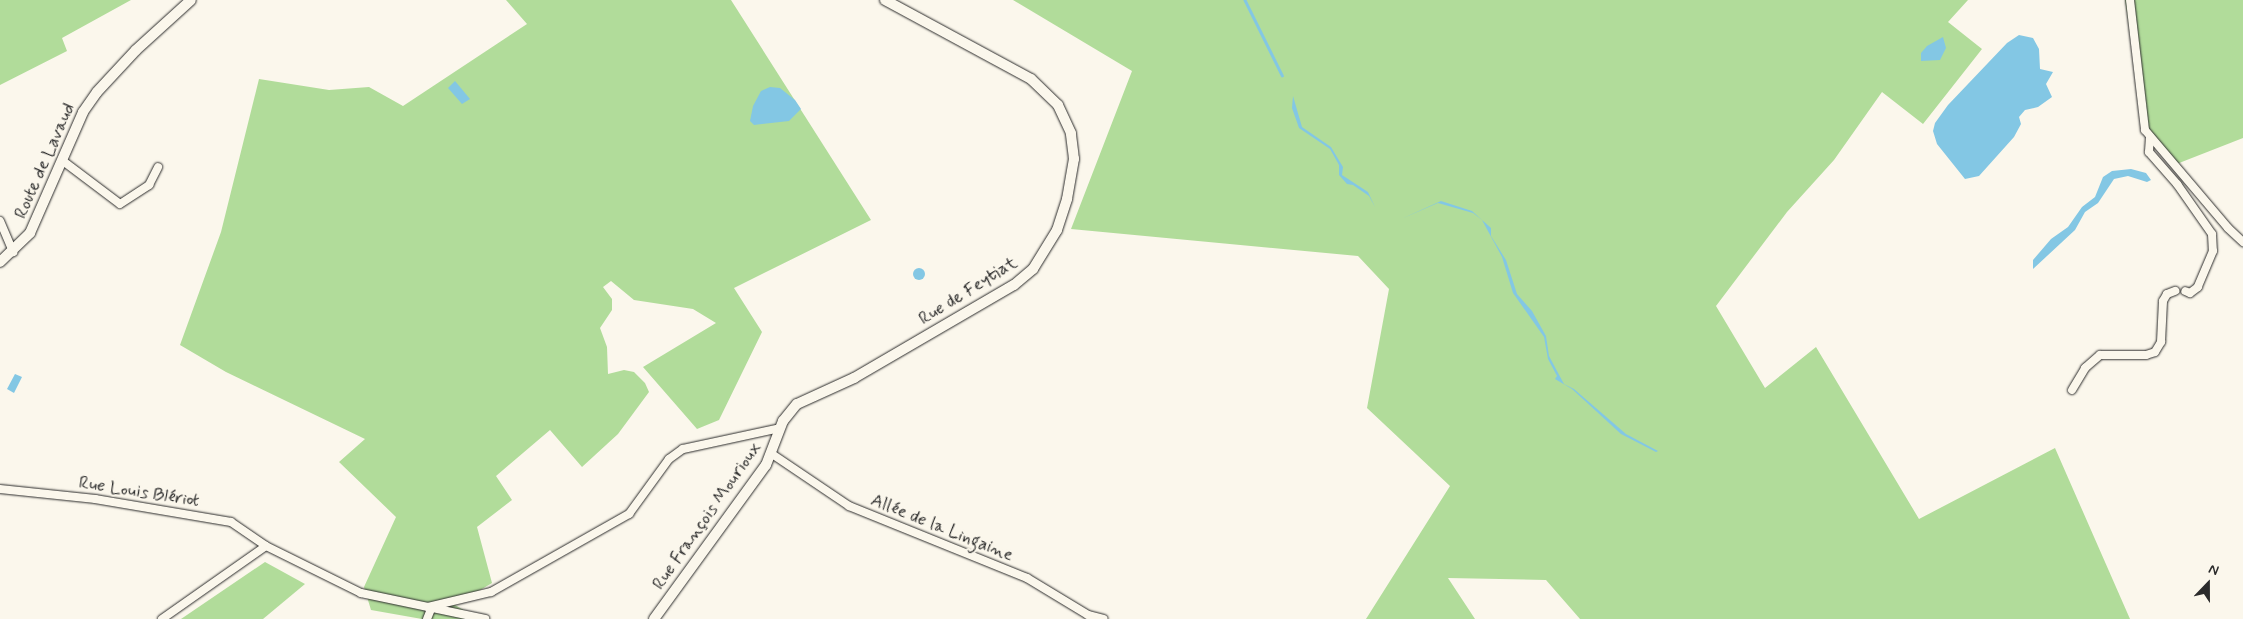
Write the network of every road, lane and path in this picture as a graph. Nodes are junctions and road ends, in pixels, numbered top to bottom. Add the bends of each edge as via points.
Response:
1 (191, 0) edge
2 (886, 0) edge
3 (2130, 0) edge
4 (2150, 137) junction
5 (63, 160) junction
6 (158, 167) dead end
7 (0, 221) edge
8 (2243, 242) edge
9 (13, 252) junction
10 (0, 262) edge
11 (2175, 291) dead end
12 (2185, 291) dead end
13 (2072, 390) dead end
14 (823, 391) joint
15 (780, 428) junction
16 (772, 454) junction
17 (0, 489) edge
18 (266, 546) junction
19 (427, 608) junction
20 (162, 619) edge
21 (427, 619) edge
22 (485, 619) edge
23 (654, 619) edge
24 (1104, 619) edge

1 - 5 street, Route de Lavaud via 136,50 97,92 83,112
2 - 14 street, Rue de Feytiat via 986,58 1031,79 1058,105 1072,133 1074,159 1068,199 1057,230 1026,276 854,378
3 - 4 street via 2145,130
4 - 8 street
4 - 12 street via 2149,152 2177,184 2212,234 2213,250 2198,287 2190,293
5 - 6 street via 120,204 150,185
5 - 9 street, Route de Lavaud via 30,234
7 - 9 street
9 - 10 street, Route de Lavaud
11 - 13 street via 2167,294 2163,301 2162,342 2155,352 2146,355 2100,355 2085,368
14 - 15 street, Rue François Mourioux via 797,404
15 - 16 street, Rue François Mourioux
15 - 19 street via 683,449 669,459 630,514 491,592
16 - 23 street, Rue François Mourioux
16 - 24 street, Allée de la Lingaine via 849,506 1027,578 1088,615
17 - 18 street, Rue Louis Blériot via 95,499 231,522
18 - 19 street, Rue Louis Blériot via 361,594
18 - 20 street
19 - 21 street
19 - 22 street, Rue Louis Blériot

